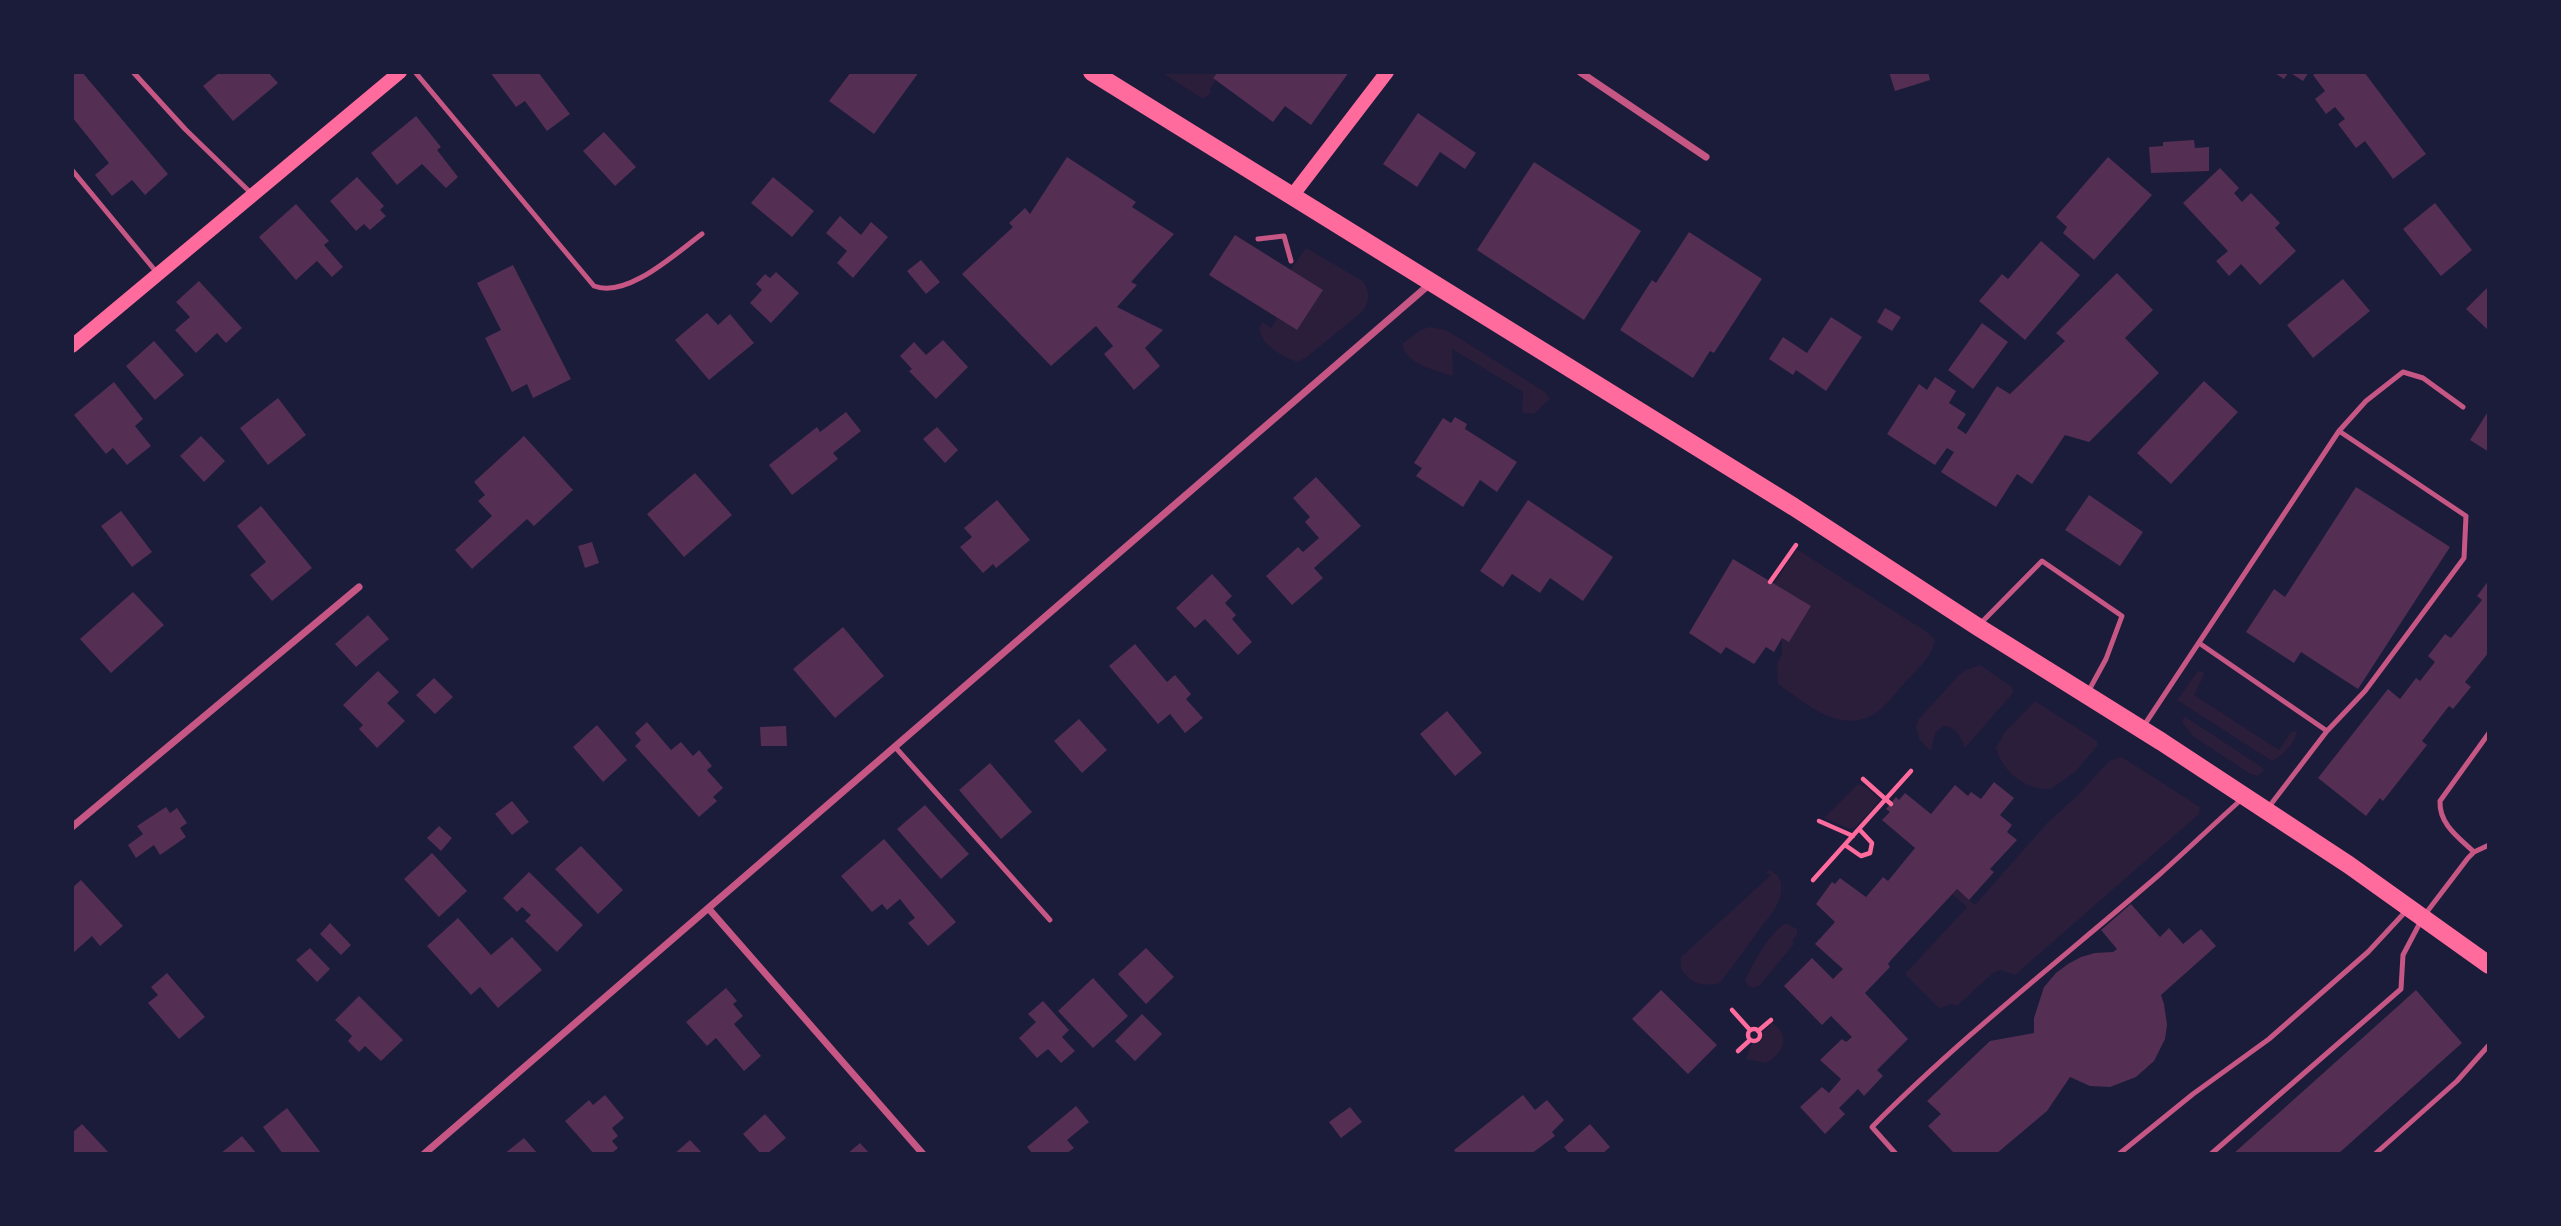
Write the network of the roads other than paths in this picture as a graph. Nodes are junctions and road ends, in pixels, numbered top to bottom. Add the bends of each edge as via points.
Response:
1 (134, 72) edge
2 (401, 72) edge
3 (415, 72) edge
4 (1092, 72) edge
5 (1387, 72) edge
6 (1580, 72) edge
7 (1706, 157) dead end
8 (72, 170) edge
9 (253, 195) junction
10 (1292, 196) junction
11 (702, 234) dead end
12 (1258, 239) dead end
13 (1291, 261) dead end
14 (158, 274) junction
15 (1431, 284) junction
16 (72, 346) edge
17 (2463, 407) dead end
18 (2339, 431) junction
19 (359, 587) dead end
20 (1978, 627) junction
21 (2199, 643) junction
22 (2086, 694) junction
23 (2142, 730) junction
24 (2327, 731) junction
25 (2489, 733) edge
26 (895, 748) junction
27 (2245, 796) junction
28 (2267, 810) junction
29 (72, 827) edge
30 (2489, 845) edge
31 (2474, 852) junction
32 (709, 909) junction
33 (2416, 912) junction
34 (1050, 920) dead end
35 (2489, 965) edge
36 (2489, 1045) edge
37 (425, 1154) edge
38 (923, 1154) edge
39 (1896, 1154) edge
40 (2119, 1154) edge
41 (2211, 1154) edge
42 (2375, 1154) edge

1 - 9 lane
2 - 9 main road
3 - 11 lane via 594,286 604,290 636,281
4 - 10 main road
5 - 10 main road
6 - 7 street
8 - 14 lane
9 - 14 main road
10 - 15 main road
12 - 13 lane via 1284,236
14 - 16 main road
15 - 20 main road via 1794,507
15 - 26 street
17 - 18 lane via 2423,378 2403,372 2366,401
18 - 21 lane
18 - 24 lane via 2466,516 2466,530 2464,558 2365,691
19 - 29 street
20 - 22 main road
20 - 22 lane via 2042,561 2122,616
21 - 23 lane
21 - 24 lane
22 - 23 main road
23 - 27 main road
24 - 28 lane
25 - 31 lane via 2440,801 2443,822
26 - 32 street
26 - 34 lane
27 - 28 main road
27 - 39 lane via 2033,979 1872,1128
28 - 33 main road
30 - 31 lane
31 - 33 lane
32 - 37 street
32 - 38 street
33 - 35 main road
33 - 40 lane via 2269,1039
33 - 41 lane via 2403,955 2401,989
36 - 42 lane via 2457,1081

